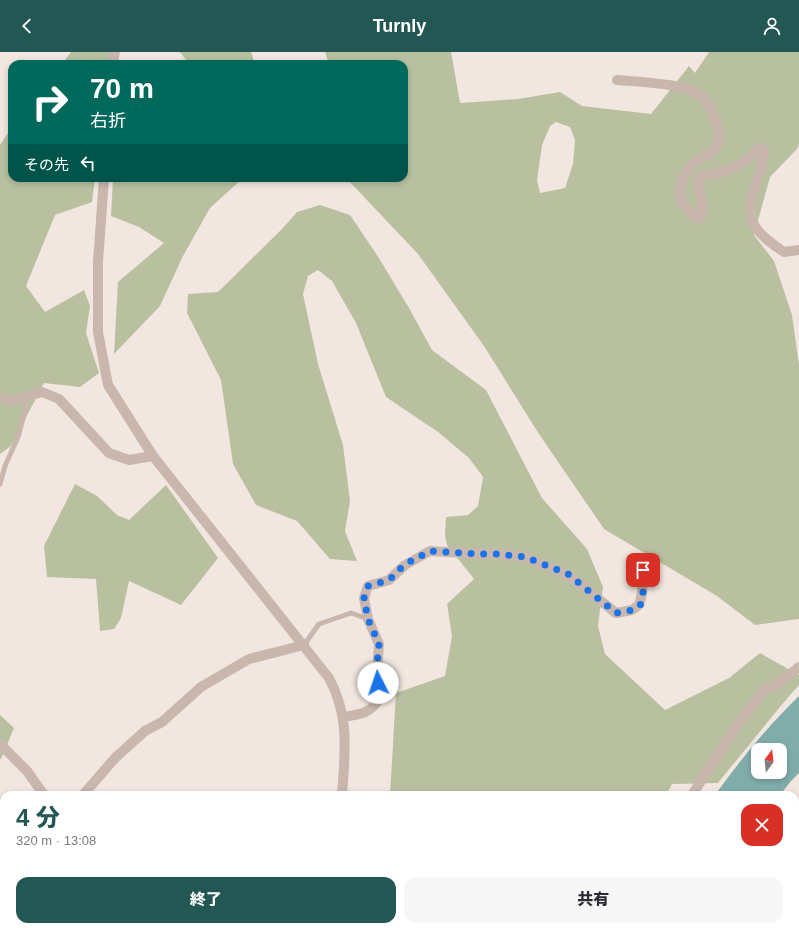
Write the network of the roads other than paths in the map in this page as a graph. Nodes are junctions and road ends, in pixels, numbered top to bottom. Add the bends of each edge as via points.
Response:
1 (617, 80) dead end
2 (104, 182) edge
3 (799, 250) edge
4 (29, 396) junction
5 (0, 397) edge
6 (153, 456) junction
7 (0, 484) edge
8 (642, 562) dead end
9 (368, 619) junction
10 (304, 645) junction
11 (799, 667) edge
12 (343, 717) junction
13 (0, 744) edge
14 (41, 791) edge
15 (86, 791) edge
16 (342, 791) edge
17 (695, 791) edge

1 - 3 street via 683,87 698,93 706,100 717,124 719,140 713,152 695,162 685,172 680,186 679,198 695,218 699,219 703,210 699,189 700,176 720,173 742,164 759,148 764,150 764,159 752,198 751,216 759,233 770,243 784,252
2 - 6 street via 98,262 98,332 108,385
4 - 5 street via 11,401
4 - 6 street via 42,392 59,400 109,453 129,460
4 - 7 lane via 18,437
6 - 10 street
8 - 9 street via 644,579 640,606 616,613 568,574 525,557 430,551 404,565 389,580 368,586 364,598
9 - 10 lane via 352,613 319,624
9 - 12 street via 379,644 377,673 380,697 373,708 363,714
10 - 12 street via 332,684
10 - 15 street via 249,659 201,686 167,718 145,731 115,758
11 - 17 street via 776,685 764,690 738,724
12 - 16 street via 346,742
13 - 14 street via 27,771

